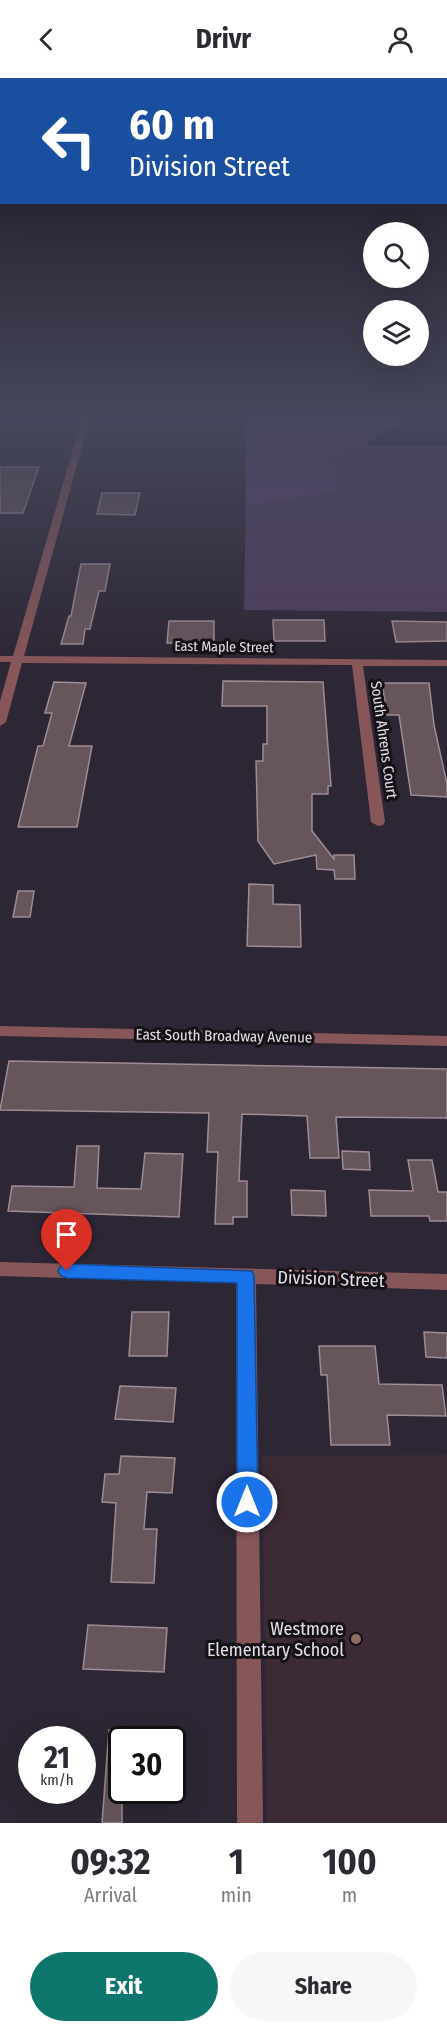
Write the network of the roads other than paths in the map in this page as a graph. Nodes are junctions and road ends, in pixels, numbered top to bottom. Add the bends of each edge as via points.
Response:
1 (63, 499) edge
2 (0, 659) edge
3 (18, 659) junction
4 (357, 663) junction
5 (447, 663) edge
6 (0, 722) edge
7 (378, 822) dead end
8 (0, 1031) edge
9 (447, 1041) edge
10 (0, 1269) edge
11 (246, 1276) junction
12 (447, 1282) edge
13 (250, 1823) edge

1 - 3 street
2 - 3 street, East Maple Street
3 - 4 street, East Maple Street
3 - 6 street
4 - 5 street, East Maple Street
4 - 7 street, South Ahrens Court
8 - 9 street, East South Broadway Avenue
10 - 11 street, Division Street
11 - 12 street, Division Street
11 - 13 street

